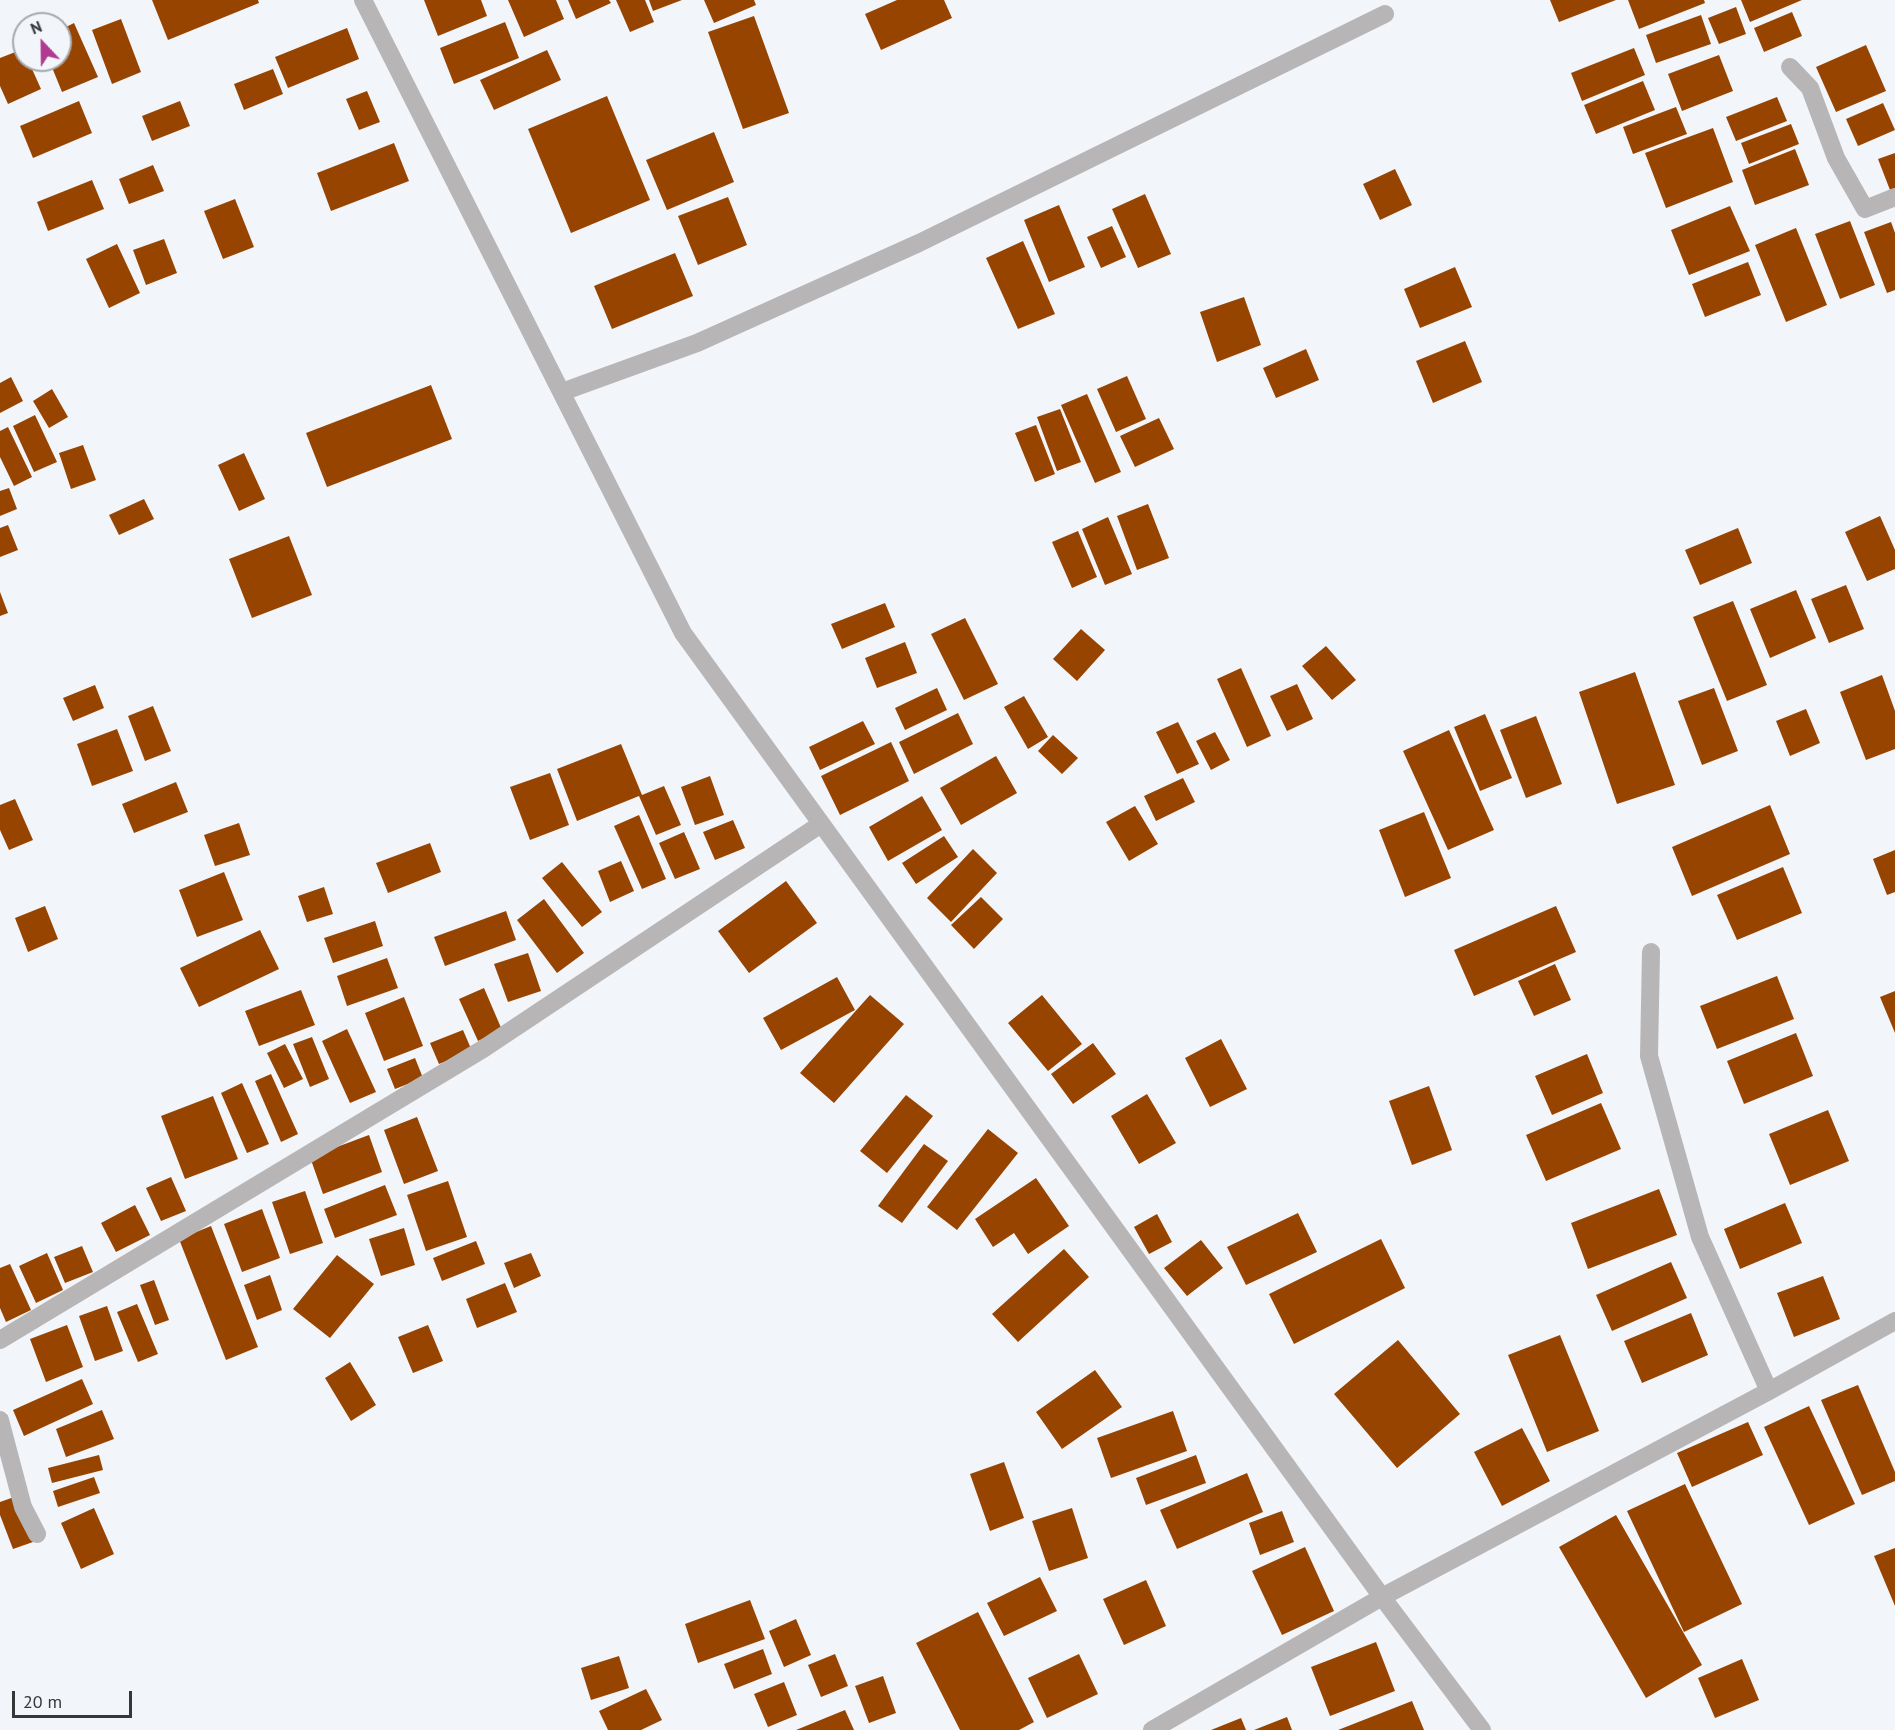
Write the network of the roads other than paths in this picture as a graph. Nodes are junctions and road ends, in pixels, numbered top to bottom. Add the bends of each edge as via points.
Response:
1 (363, 0) edge
2 (1385, 14) dead end
3 (1790, 67) dead end
4 (1895, 197) edge
5 (562, 392) junction
6 (820, 824) junction
7 (1651, 952) dead end
8 (1895, 1321) edge
9 (0, 1340) edge
10 (1769, 1391) junction
11 (0, 1420) edge
12 (38, 1534) dead end
13 (1382, 1597) junction
14 (1152, 1730) edge
15 (1482, 1730) edge

1 - 5 street
2 - 5 street via 919,243 697,343
3 - 4 street via 1810,88 1836,158 1865,209
5 - 6 street via 683,633
6 - 9 street via 483,1049
6 - 13 street
7 - 10 street via 1649,1056 1700,1237
8 - 10 street
10 - 13 street
11 - 12 street via 23,1507
13 - 14 street
13 - 15 street

